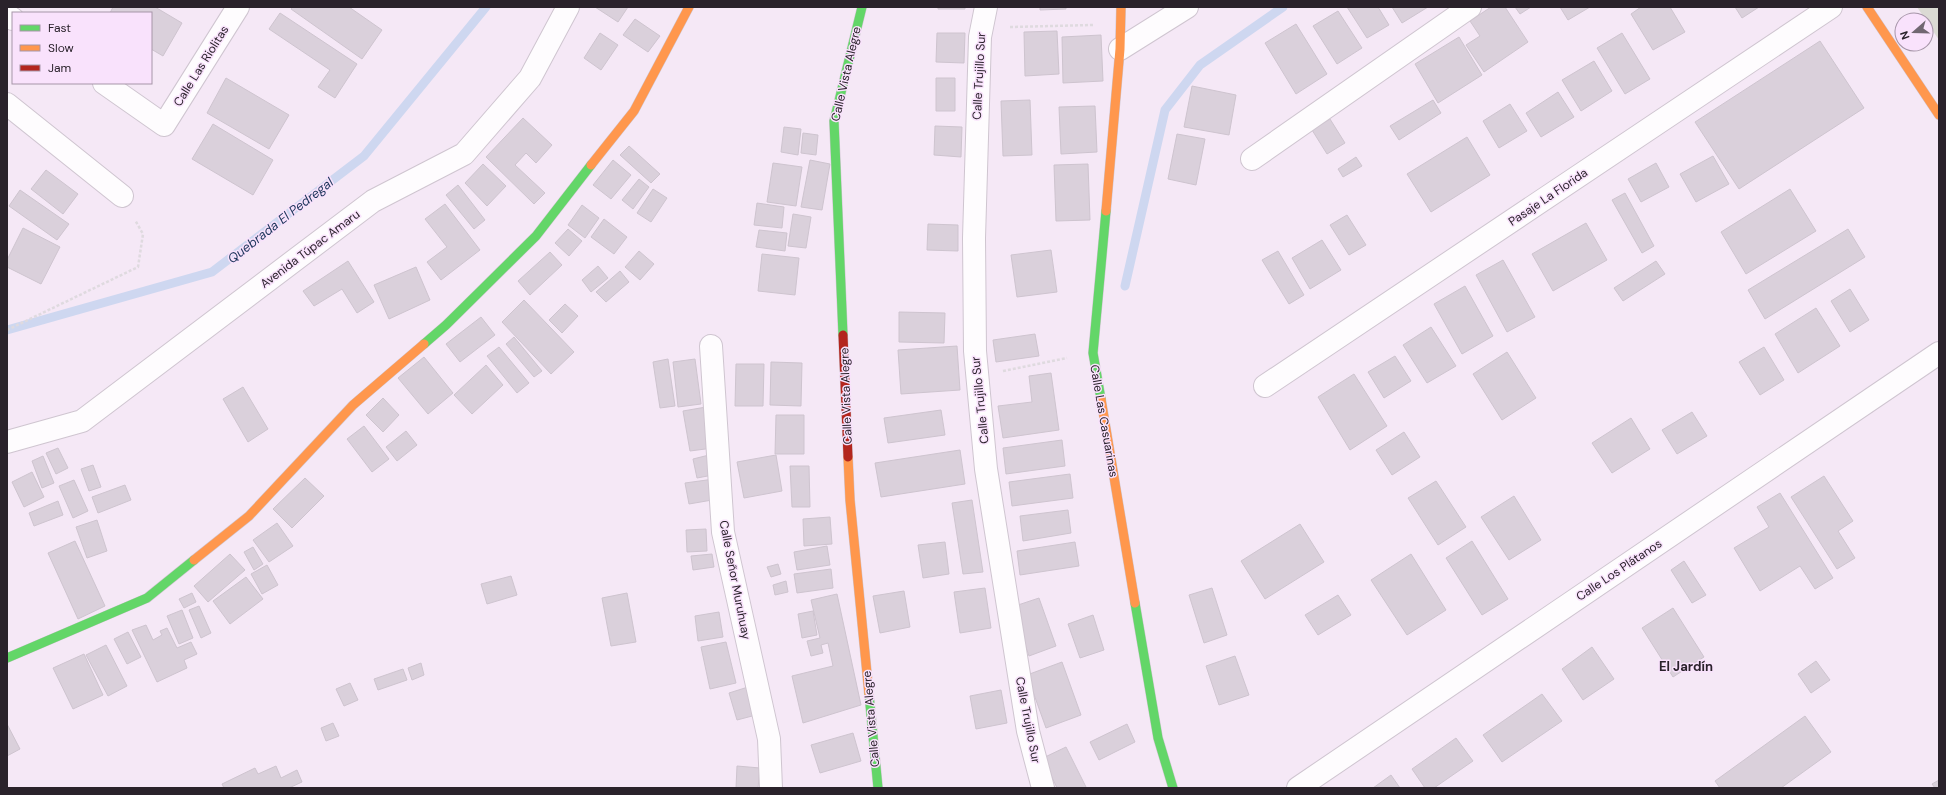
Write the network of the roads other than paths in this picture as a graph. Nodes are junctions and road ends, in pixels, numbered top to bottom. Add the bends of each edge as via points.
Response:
1 (238, 7) edge
2 (568, 7) edge
3 (689, 7) edge
4 (862, 7) edge
5 (1121, 7) edge
6 (1187, 7) edge
7 (1470, 7) edge
8 (1831, 7) edge
9 (1867, 7) edge
10 (984, 17) edge
11 (1120, 49) junction
12 (105, 84) edge
13 (7, 104) edge
14 (1939, 115) edge
15 (1252, 159) dead end
16 (122, 196) road end
17 (711, 346) dead end
18 (1939, 353) edge
19 (1265, 386) dead end
20 (7, 442) edge
21 (7, 658) edge
22 (771, 788) edge
23 (878, 788) edge
24 (1043, 788) edge
25 (1173, 788) edge
26 (1298, 788) edge

1 - 12 street, Calle Las Riolitas via 164,125
2 - 20 street, Avenida Túpac Amaru via 530,78 464,154 373,201 82,420
3 - 21 main road via 634,111 536,236 446,324 353,404 249,516 147,598
4 - 23 main road, Calle Vista Alegre via 834,121 850,500
5 - 11 main road, Calle Las Casuarinas
6 - 11 street
7 - 15 street
8 - 19 street, Pasaje La Florida
9 - 14 main road
10 - 24 street, Calle Trujillo Sur via 979,45 974,238 975,351 986,469 1028,731
11 - 25 main road, Calle Las Casuarinas via 1093,353 1158,738
13 - 16 street
17 - 22 street, Calle Señor Muruhuay via 722,532 769,739
18 - 26 street, Calle Los Plátanos

